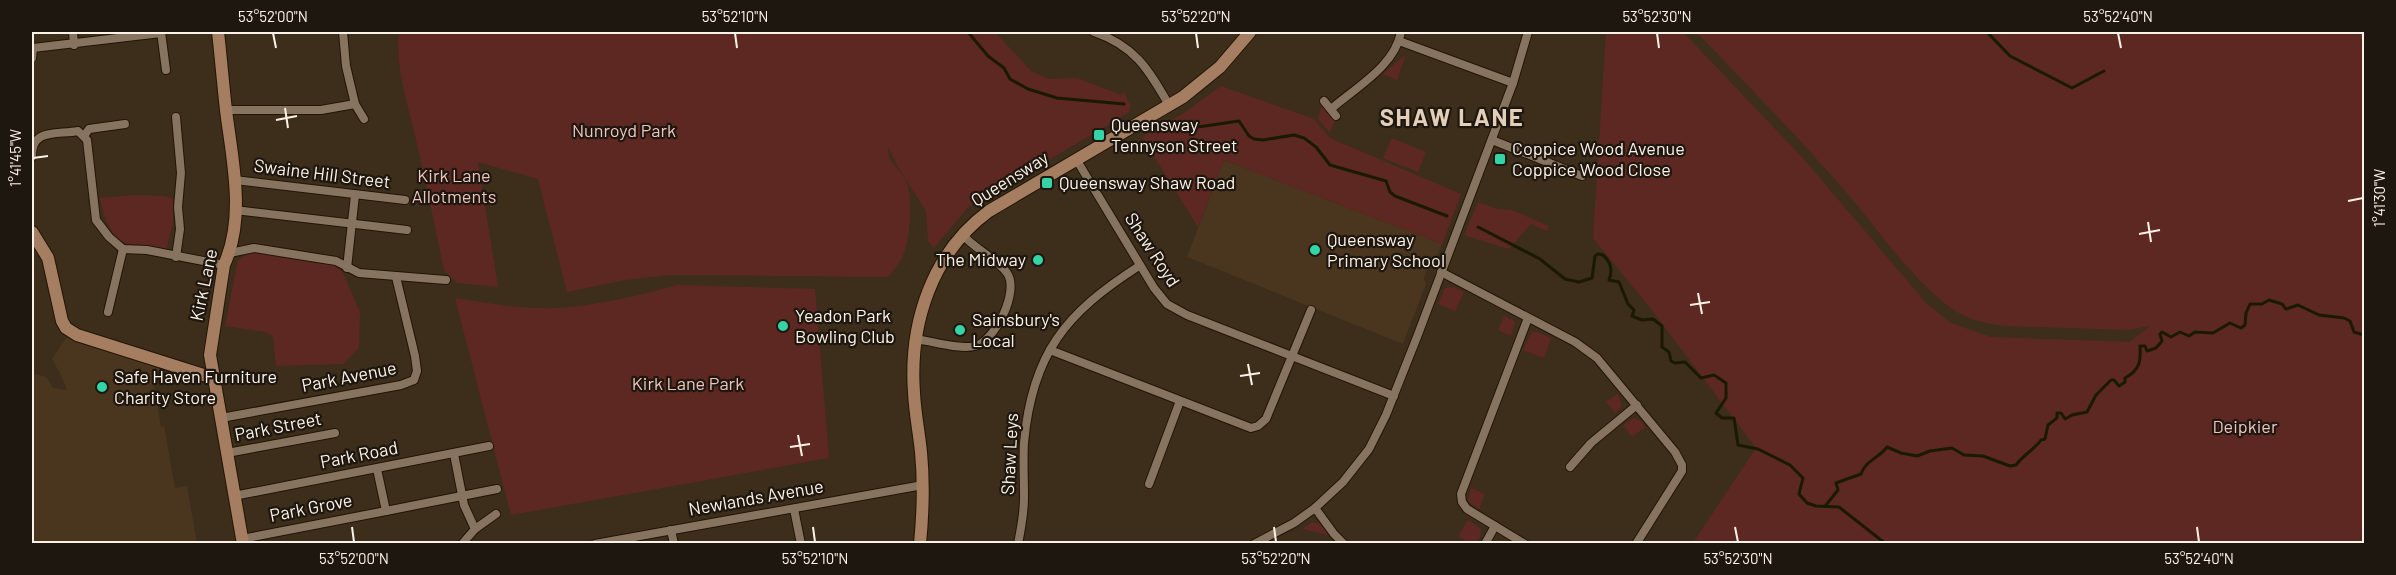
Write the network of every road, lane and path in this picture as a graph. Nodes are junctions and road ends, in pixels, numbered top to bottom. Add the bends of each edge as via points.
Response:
1 (73, 32) edge
2 (161, 32) edge
3 (218, 32) edge
4 (343, 32) edge
5 (1100, 32) edge
6 (1250, 32) edge
7 (1528, 32) edge
8 (1400, 36) edge
9 (74, 45) junction
10 (32, 58) edge
11 (166, 70) dead end
12 (1513, 83) junction
13 (1324, 101) dead end
14 (355, 104) junction
15 (1169, 105) junction
16 (226, 110) junction
17 (176, 117) dead end
18 (364, 118) dead end
19 (125, 124) dead end
20 (84, 135) junction
21 (1492, 140) junction
22 (33, 142) edge
23 (32, 157) edge
24 (1076, 159) junction
25 (1582, 176) dead end
26 (235, 180) junction
27 (355, 195) junction
28 (405, 200) dead end
29 (235, 210) junction
30 (352, 224) junction
31 (407, 230) dead end
32 (32, 232) edge
33 (962, 234) junction
34 (36, 246) edge
35 (123, 249) junction
36 (230, 253) junction
37 (176, 256) junction
38 (224, 265) junction
39 (1139, 266) junction
40 (347, 268) junction
41 (1441, 272) junction
42 (396, 277) junction
43 (446, 280) dead end
44 (1311, 310) dead end
45 (108, 312) dead end
46 (1527, 318) junction
47 (915, 339) junction
48 (1050, 350) junction
49 (1292, 357) junction
50 (213, 378) junction
51 (1394, 396) junction
52 (1180, 401) junction
53 (1637, 405) junction
54 (221, 418) junction
55 (335, 433) dead end
56 (489, 446) dead end
57 (227, 453) junction
58 (454, 454) junction
59 (1570, 467) dead end
60 (377, 469) junction
61 (1149, 484) dead end
62 (923, 485) junction
63 (497, 489) dead end
64 (234, 496) junction
65 (462, 496) junction
66 (1315, 508) junction
67 (794, 509) junction
68 (386, 511) junction
69 (496, 514) dead end
70 (1495, 526) junction
71 (475, 529) junction
72 (671, 530) junction
73 (243, 541) edge
74 (462, 543) edge
75 (596, 543) edge
76 (674, 543) edge
77 (801, 543) edge
78 (920, 543) edge
79 (1018, 543) edge
80 (1254, 543) edge
81 (1344, 543) edge
82 (1485, 543) edge
83 (1524, 543) edge
84 (1636, 543) edge

1 - 9 street
2 - 9 street
2 - 11 street
3 - 16 street, Kirk Lane
4 - 14 street
5 - 15 street via 1126,47 1146,66
6 - 15 street, Queensway via 1220,67
7 - 12 street
8 - 12 street
8 - 13 street via 1386,61 1333,113
9 - 10 street via 33,48
12 - 21 street
14 - 16 street via 321,110
14 - 18 street
15 - 24 street, Queensway
16 - 26 street, Kirk Lane
17 - 37 street via 181,173
19 - 20 street via 89,129
20 - 22 street via 78,131 48,132
20 - 35 street via 96,220
21 - 25 street
21 - 41 street
22 - 23 street
24 - 33 street, Queensway via 988,211
24 - 39 street, Shaw Royd
26 - 27 street, Swaine Hill Street
26 - 29 street, Kirk Lane
27 - 28 street, Swaine Hill Street
27 - 30 street
29 - 30 street
29 - 36 street, Kirk Lane
30 - 31 street
30 - 40 street
32 - 34 street
33 - 47 street, Queensway via 934,277
33 - 47 street via 969,244 1007,271 1012,283 1010,301 988,338 978,345 967,347
34 - 50 street via 48,258 62,321 71,332
35 - 37 street
35 - 45 street
36 - 38 street, Kirk Lane
36 - 40 street via 254,248 318,257
37 - 38 street
38 - 50 street, Kirk Lane via 210,344
39 - 48 street, Shaw Leys via 1086,304
39 - 49 street, Shaw Royd via 1161,297 1175,309
40 - 42 street
41 - 46 street
41 - 51 street
42 - 43 street
42 - 54 street, Park Avenue via 415,356 414,380
44 - 49 street
46 - 53 street via 1597,358
46 - 70 street via 1461,494 1467,509
47 - 62 street, Queensway via 914,392
48 - 52 street
48 - 79 street, Shaw Leys via 1033,388 1027,419
49 - 51 street, Shaw Royd
49 - 52 street via 1266,419 1258,426 1251,428
50 - 54 street, Kirk Lane
51 - 66 street via 1363,458
52 - 61 street
53 - 59 street via 1591,443
53 - 84 street via 1679,459 1682,471
54 - 57 street, Kirk Lane
55 - 57 street, Park Street
56 - 58 street, Park Road
57 - 64 street, Kirk Lane
58 - 60 street, Park Road
58 - 65 street
60 - 64 street, Park Road
60 - 68 street
62 - 67 street, Newlands Avenue
62 - 78 street, Queensway
63 - 65 street, Park Grove
64 - 73 street, Kirk Lane
65 - 68 street, Park Grove
65 - 71 street
66 - 80 street
66 - 81 street
67 - 72 street, Newlands Avenue
67 - 77 street
68 - 73 street, Park Grove
69 - 71 street
70 - 82 street
70 - 83 street
71 - 74 street
72 - 75 street, Newlands Avenue
72 - 76 street

